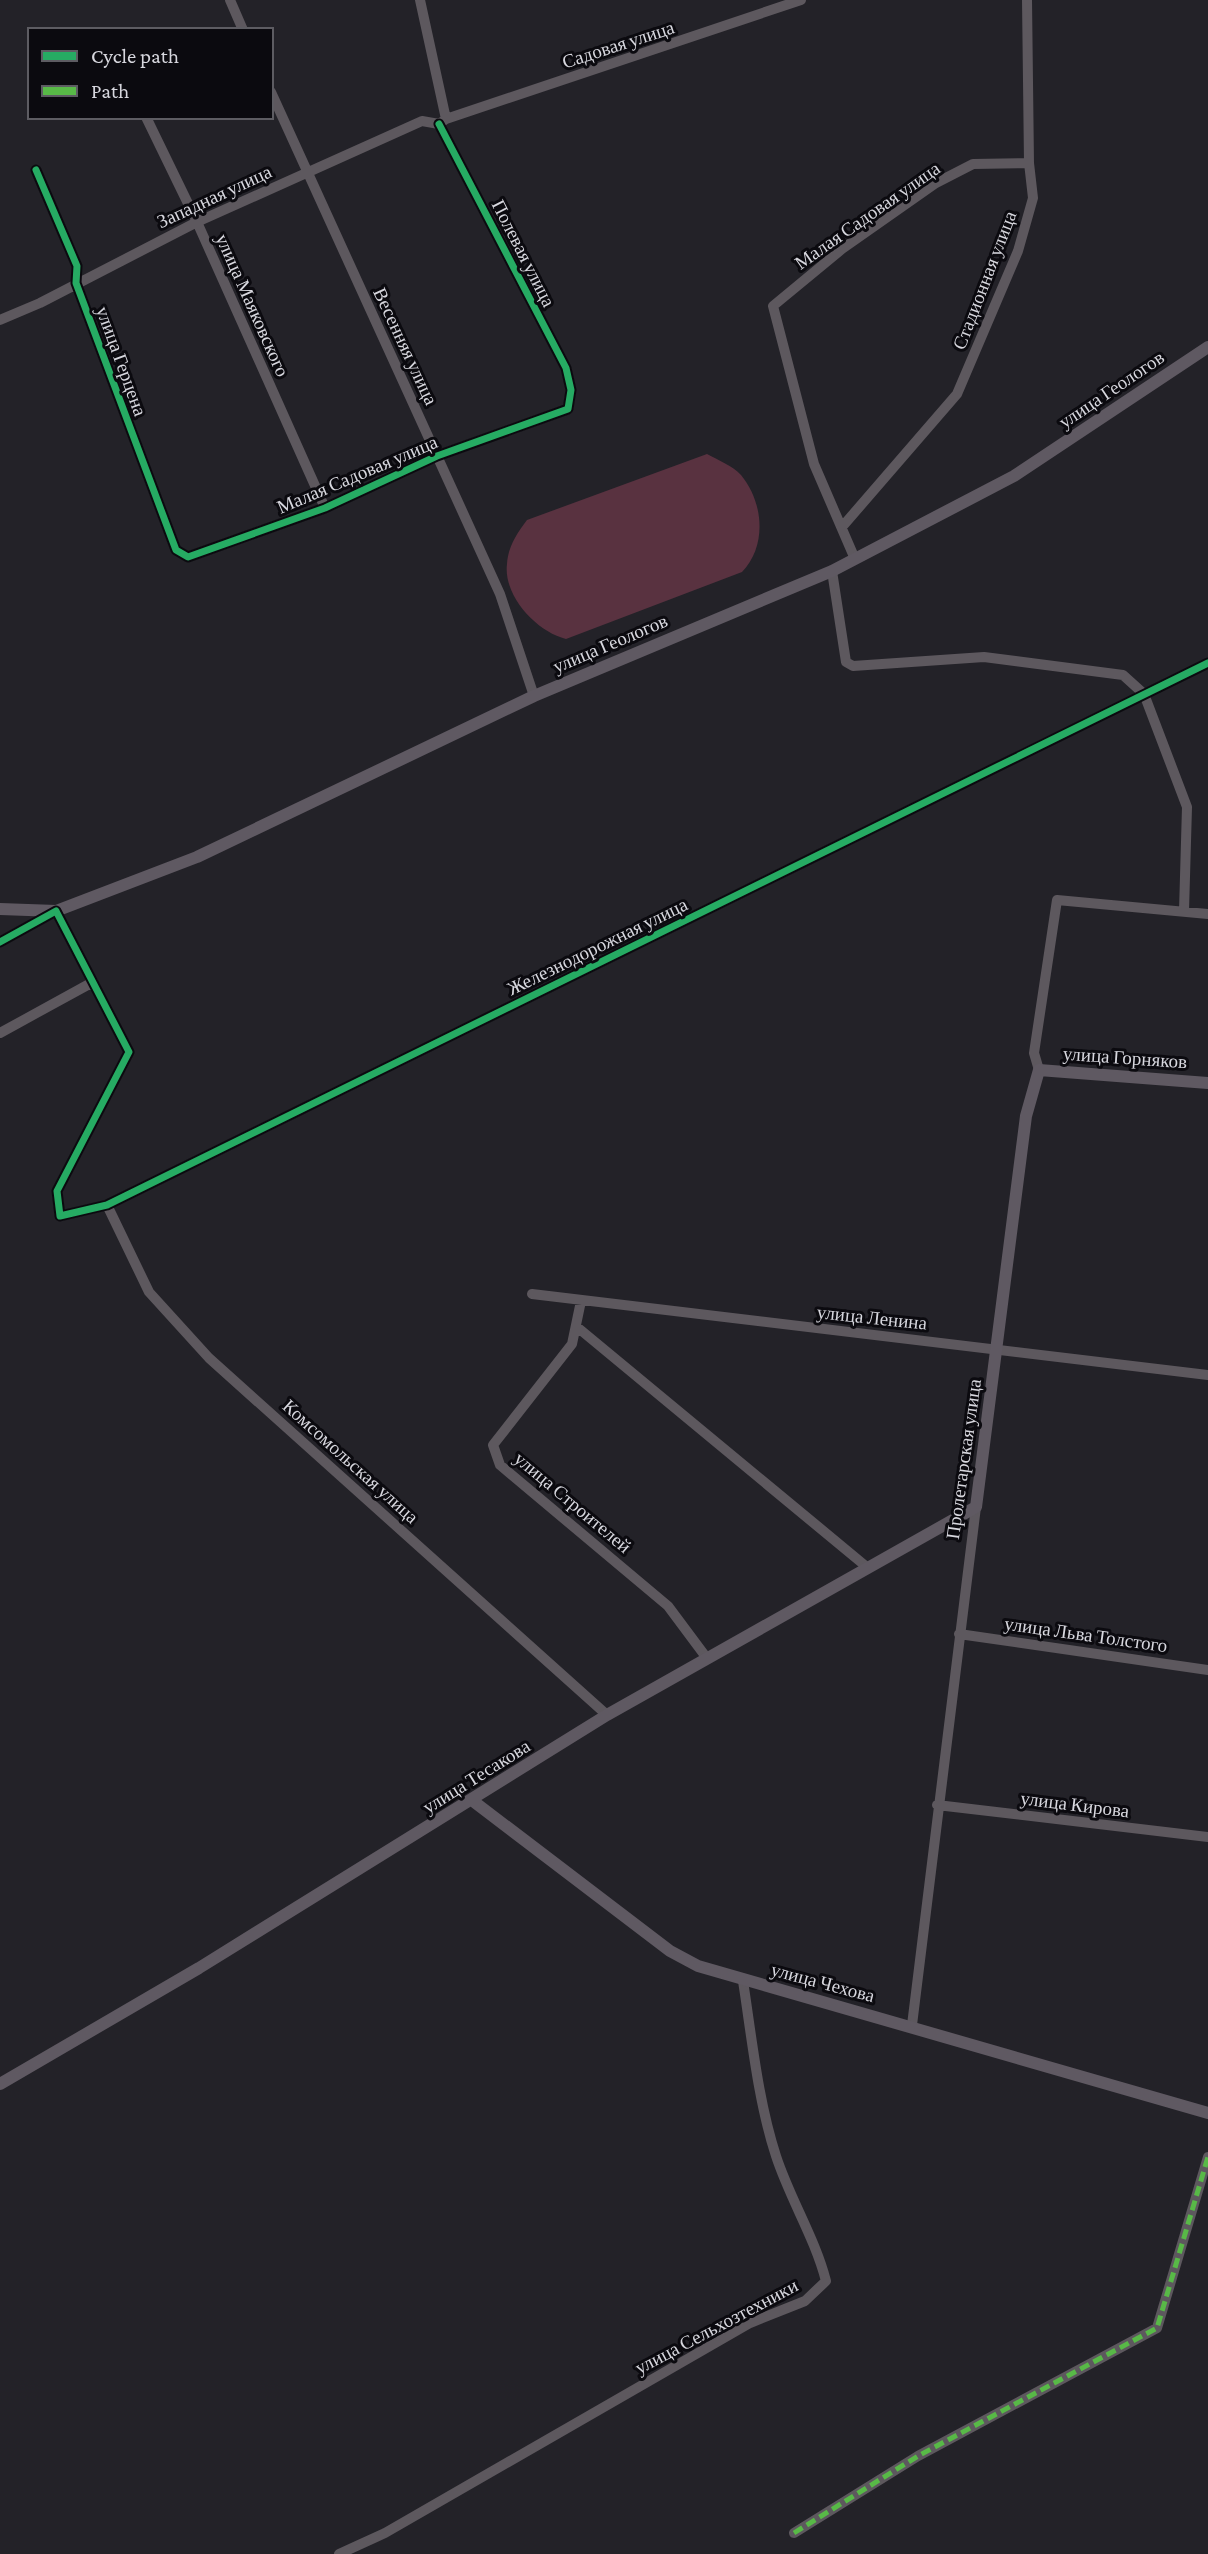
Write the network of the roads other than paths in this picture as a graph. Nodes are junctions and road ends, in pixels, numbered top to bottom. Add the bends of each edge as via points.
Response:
1 (230, 0) edge
2 (420, 0) edge
3 (801, 0) edge
4 (1027, 0) edge
5 (242, 28) edge
6 (273, 96) edge
7 (147, 119) edge
8 (442, 122) junction
9 (1029, 163) junction
10 (36, 170) dead end
11 (308, 173) junction
12 (197, 222) junction
13 (76, 283) junction
14 (0, 320) edge
15 (1208, 347) edge
16 (569, 398) joint
17 (437, 456) junction
18 (326, 508) junction
19 (842, 527) junction
20 (188, 557) joint
21 (855, 559) junction
22 (832, 571) junction
23 (1208, 663) edge
24 (1144, 695) junction
25 (534, 696) junction
26 (0, 909) edge
27 (56, 911) junction
28 (1184, 911) junction
29 (1208, 914) edge
30 (0, 942) edge
31 (93, 982) junction
32 (0, 1033) edge
33 (1039, 1070) junction
34 (1208, 1083) edge
35 (107, 1205) junction
36 (532, 1294) dead end
37 (581, 1301) junction
38 (577, 1327) junction
39 (997, 1348) junction
40 (1208, 1375) edge
41 (976, 1507) junction
42 (868, 1568) junction
43 (959, 1634) junction
44 (706, 1657) junction
45 (1208, 1670) edge
46 (607, 1715) junction
47 (473, 1801) junction
48 (937, 1805) junction
49 (1208, 1837) edge
50 (743, 1981) junction
51 (912, 2025) junction
52 (0, 2084) edge
53 (1208, 2113) edge
54 (1208, 2157) edge
55 (794, 2533) dead end
56 (339, 2554) edge

1 - 5 street
2 - 8 street, Полевая улица
3 - 8 street, Садовая улица
4 - 9 street, Стадионная улица
6 - 11 street, Весенняя улица
7 - 12 street, улица Маяковского
8 - 11 street, Западная улица via 422,121
8 - 16 street, Полевая улица via 566,368
9 - 19 street, Стадионная улица via 1033,198 1018,251 957,394
9 - 19 street, Малая Садовая улица via 973,164 936,183 842,249 773,306 814,464
10 - 13 street, улица Герцена via 78,266
11 - 12 street, Западная улица
11 - 17 street, Весенняя улица
12 - 13 street, Западная улица
12 - 18 street, улица Маяковского
13 - 14 street, Западная улица
13 - 20 street, улица Герцена via 176,550
15 - 21 main road, улица Геологов via 1014,476
16 - 17 street, Малая Садовая улица via 568,409
17 - 18 street, Малая Садовая улица
17 - 25 street, Весенняя улица via 500,594
18 - 20 street, Малая Садовая улица
19 - 21 street
21 - 22 main road, улица Геологов
22 - 24 street via 846,662 853,666 984,657 1124,676
22 - 25 main road, улица Геологов
23 - 24 street, Железнодорожная улица
24 - 28 street via 1187,807
24 - 35 street, Железнодорожная улица
25 - 27 main road, улица Геологов via 197,857
26 - 27 main road, улица Геологов
27 - 30 street
27 - 31 street
28 - 29 street
28 - 33 street, Пролетарская улица via 1056,900 1034,1053
31 - 32 street
31 - 35 street, Железнодорожная улица via 129,1052 57,1191 60,1216
33 - 34 main road, улица Горняков
33 - 39 main road, Пролетарская улица via 1026,1116
35 - 46 street, Комсомольская улица via 149,1292 209,1358
36 - 37 street, улица Ленина
37 - 38 street, улица Строителей
37 - 39 street, улица Ленина
38 - 42 street
38 - 44 street, улица Строителей via 572,1344 493,1445 500,1465 668,1606
39 - 40 street, улица Ленина
39 - 41 main road, Пролетарская улица
41 - 42 main road, улица Тесакова
41 - 43 street, Пролетарская улица
42 - 44 main road, улица Тесакова
43 - 45 street, улица Льва Толстого
43 - 48 street, Пролетарская улица
44 - 46 main road, улица Тесакова
46 - 47 main road, улица Тесакова
47 - 50 main road, улица Чехова via 670,1951
47 - 52 main road, улица Тесакова
48 - 49 street, улица Кирова
48 - 51 street, Пролетарская улица
50 - 51 main road, улица Чехова
50 - 56 street, улица Сельхозтехники via 775,2155 827,2281 805,2301 750,2323 385,2533
51 - 53 main road, улица Чехова
54 - 55 street via 1157,2328 918,2456

